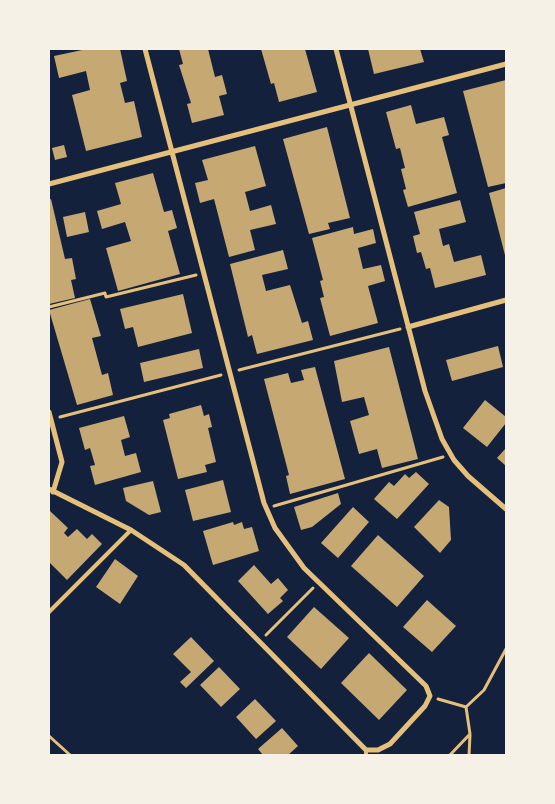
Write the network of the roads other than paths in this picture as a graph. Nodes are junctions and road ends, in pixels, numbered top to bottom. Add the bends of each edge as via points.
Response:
1 (145, 49) edge
2 (336, 49) edge
3 (506, 64) edge
4 (350, 104) junction
5 (172, 152) junction
6 (49, 184) edge
7 (506, 300) edge
8 (408, 327) junction
9 (49, 412) edge
10 (51, 490) edge
11 (506, 509) edge
12 (131, 530) junction
13 (49, 612) edge
14 (366, 753) edge

1 - 5 street
2 - 4 street
3 - 4 street
4 - 5 street
4 - 8 street
5 - 6 street
5 - 14 street via 266,508 275,528 319,582 426,686 430,696 425,706 390,744
7 - 8 street
8 - 11 street via 442,439 468,476
9 - 10 street via 62,462
10 - 12 street
12 - 13 lane
12 - 14 street via 184,565

